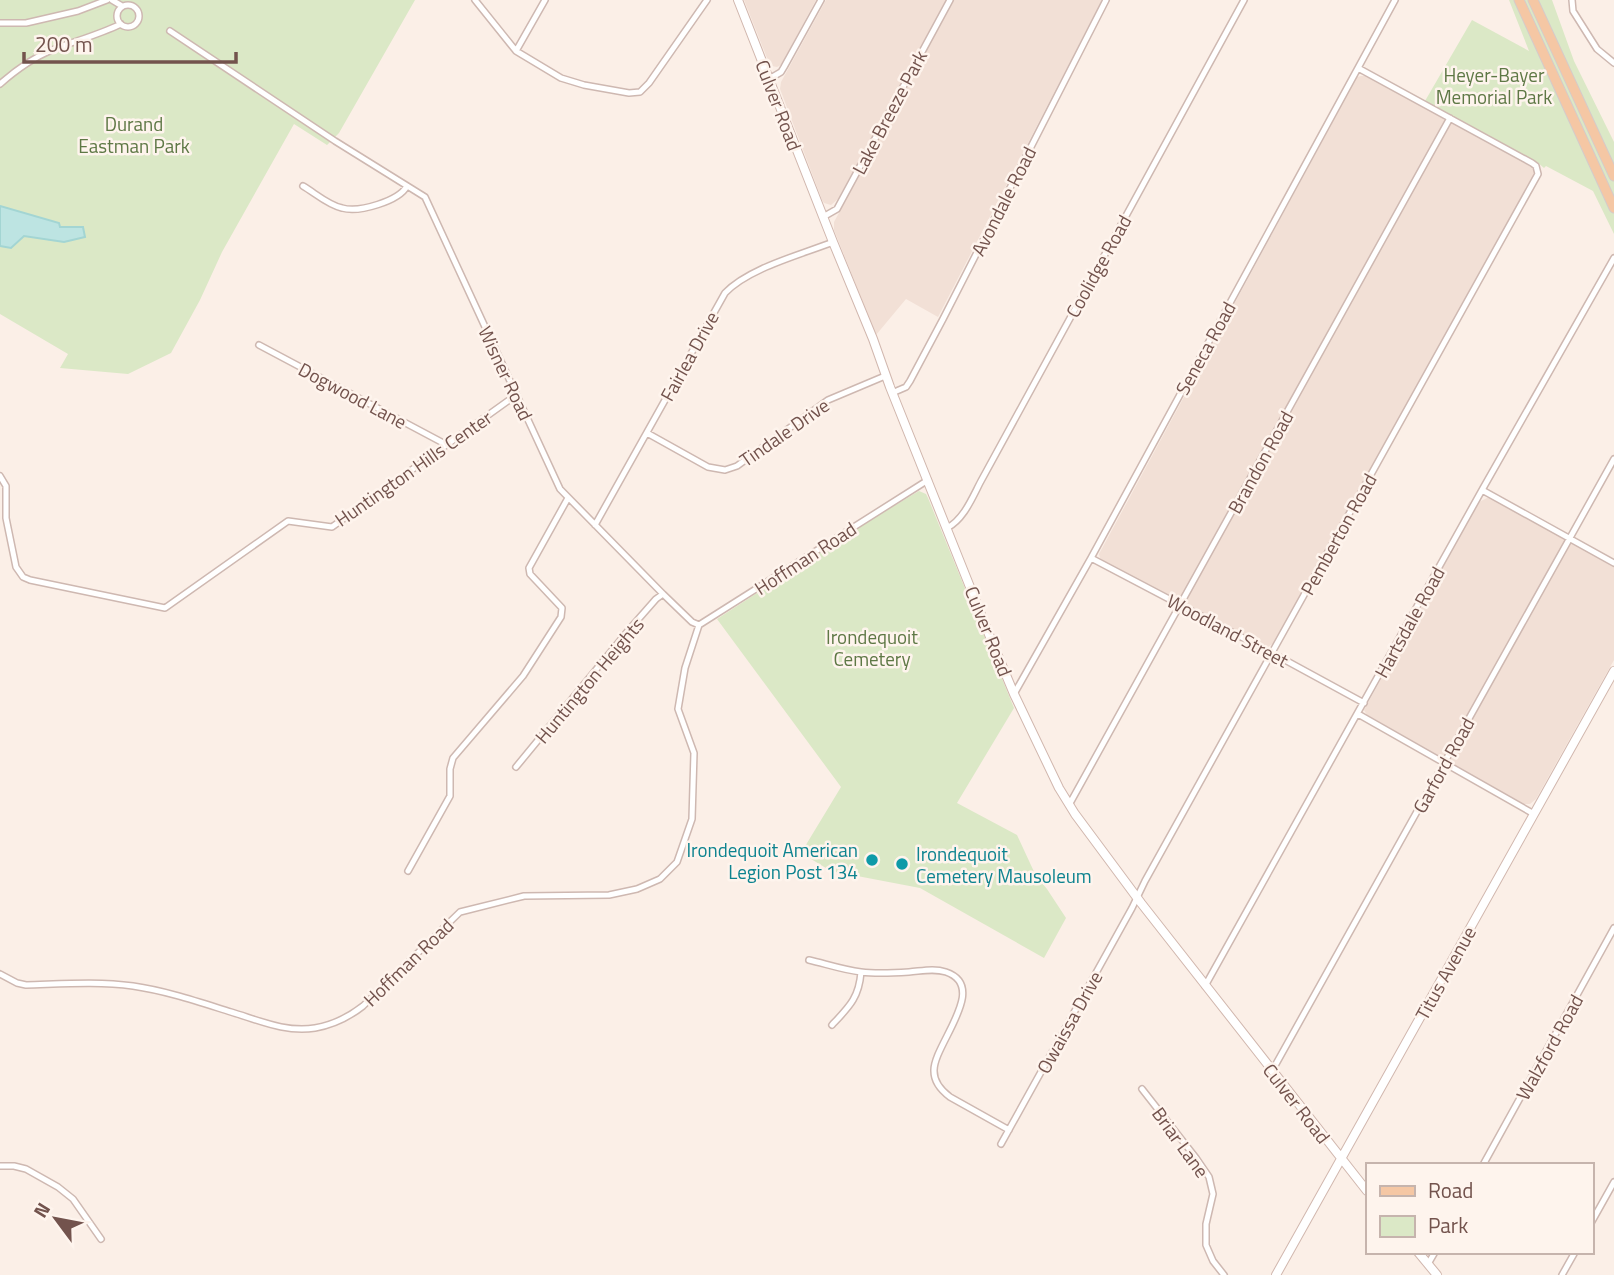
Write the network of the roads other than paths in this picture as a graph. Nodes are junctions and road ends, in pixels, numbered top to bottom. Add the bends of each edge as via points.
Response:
1 (110, 0) edge
2 (475, 0) edge
3 (545, 0) edge
4 (707, 0) edge
5 (738, 0) edge
6 (821, 0) edge
7 (950, 0) edge
8 (1106, 0) edge
9 (1244, 0) edge
10 (1395, 0) edge
11 (1519, 0) edge
12 (1533, 0) edge
13 (1572, 0) edge
14 (122, 6) junction
15 (0, 23) edge
16 (121, 24) junction
17 (170, 31) dead end
18 (516, 51) junction
19 (1614, 62) edge
20 (1358, 68) junction
21 (769, 79) junction
22 (0, 84) edge
23 (1450, 118) junction
24 (1614, 176) edge
25 (303, 186) dead end
26 (407, 186) junction
27 (1614, 208) edge
28 (823, 217) junction
29 (833, 242) junction
30 (1614, 258) edge
31 (259, 345) dead end
32 (885, 376) junction
33 (892, 393) junction
34 (516, 395) junction
35 (647, 433) junction
36 (447, 445) junction
37 (1614, 459) edge
38 (0, 476) edge
39 (928, 480) junction
40 (1482, 490) junction
41 (568, 498) junction
42 (595, 525) junction
43 (947, 528) junction
44 (1570, 538) junction
45 (1090, 558) junction
46 (1614, 563) edge
47 (663, 594) junction
48 (1181, 605) junction
49 (699, 625) junction
50 (1272, 653) junction
51 (1614, 671) edge
52 (1014, 694) junction
53 (1364, 703) junction
54 (1358, 714) junction
55 (1444, 763) junction
56 (516, 767) dead end
57 (1069, 805) junction
58 (1534, 814) junction
59 (408, 872) dead end
60 (1137, 899) junction
61 (1614, 928) edge
62 (809, 960) dead end
63 (861, 972) junction
64 (0, 974) edge
65 (1205, 986) junction
66 (832, 1025) dead end
67 (1272, 1071) junction
68 (1142, 1089) dead end
69 (1009, 1130) junction
70 (1001, 1144) dead end
71 (1341, 1159) junction
72 (1484, 1163) edge
73 (0, 1166) edge
74 (1614, 1182) edge
75 (1366, 1190) edge
76 (1593, 1219) edge
77 (101, 1239) dead end
78 (1420, 1254) edge
79 (1434, 1254) edge
80 (1574, 1254) edge
81 (1428, 1264) junction
82 (1224, 1275) edge
83 (1276, 1275) edge
84 (1437, 1275) edge
85 (1562, 1275) edge

1 - 14 street
1 - 15 street via 26,23
2 - 18 street
3 - 18 street
4 - 18 street via 640,92 562,78
5 - 21 main road, Culver Road
6 - 21 street via 784,68
7 - 28 street, Lake Breeze Park via 837,209
8 - 33 street, Avondale Road via 910,381
9 - 43 street, Coolidge Road via 968,505
10 - 20 street, Seneca Road
11 - 27 main road
12 - 24 main road
13 - 19 street via 1573,11 1597,49
14 - 16 street via 117,15
14 - 16 street via 133,5 139,15 131,27
16 - 22 street via 38,56
17 - 26 street, Wisner Road
20 - 23 street
20 - 45 street, Seneca Road
21 - 28 main road, Culver Road
23 - 48 street, Brandon Road
23 - 50 street, Pemberton Road via 1538,170
25 - 26 street via 350,209 386,202 404,193
26 - 34 street, Wisner Road via 425,197
28 - 29 main road, Culver Road
29 - 32 main road, Culver Road
29 - 35 street, Fairlea Drive via 732,285
30 - 40 street, Hartsdale Road
31 - 36 street, Dogwood Lane
32 - 33 main road, Culver Road
32 - 35 street, Tindale Drive via 828,400 731,468 708,467
33 - 39 main road, Culver Road
34 - 36 street, Huntington Hills Center
34 - 41 street, Wisner Road
35 - 42 street, Fairlea Drive
36 - 38 street, Huntington Hills Center via 332,527 288,521 165,608 23,577 16,567 6,518 6,486
37 - 44 street, Garford Road
39 - 43 main road, Culver Road
39 - 49 street, Hoffman Road
40 - 44 street
40 - 53 street, Hartsdale Road
41 - 42 street, Wisner Road
41 - 59 street via 529,568 562,608 561,617 523,676 453,758 450,796
42 - 47 street, Wisner Road
43 - 52 main road, Culver Road
44 - 46 street
44 - 55 street, Garford Road
45 - 48 street, Woodland Street
45 - 52 street, Seneca Road
47 - 49 street, Wisner Road
47 - 56 street, Huntington Heights
48 - 50 street, Woodland Street
48 - 57 street, Brandon Road
49 - 64 street, Hoffman Road via 678,709 694,752 692,819 677,862 660,879 609,895 524,896 460,912 363,1006 313,1028 276,1026 134,986 26,985
50 - 53 street, Woodland Street
50 - 60 street, Pemberton Road
51 - 58 main road, Titus Avenue
52 - 57 main road, Culver Road
53 - 54 street, Hartsdale Road
54 - 55 street
54 - 65 street, Hartsdale Road
55 - 58 street
55 - 67 street, Garford Road
57 - 60 main road, Culver Road
58 - 71 main road, Titus Avenue
60 - 65 main road, Culver Road
60 - 69 street, Owaissa Drive
61 - 72 street, Walzford Road
62 - 63 street
63 - 66 street via 854,1001
63 - 69 street via 936,970 960,982 961,1006 937,1058 936,1081 950,1097
65 - 67 main road, Culver Road
67 - 71 main road, Culver Road
68 - 82 street, Briar Lane via 1209,1178 1213,1195 1206,1245
69 - 70 street, Owaissa Drive
71 - 75 main road, Culver Road
71 - 83 main road, Titus Avenue
73 - 77 street via 20,1167 58,1187 73,1199
74 - 76 street
78 - 81 main road
79 - 81 street
80 - 85 street
81 - 84 main road

